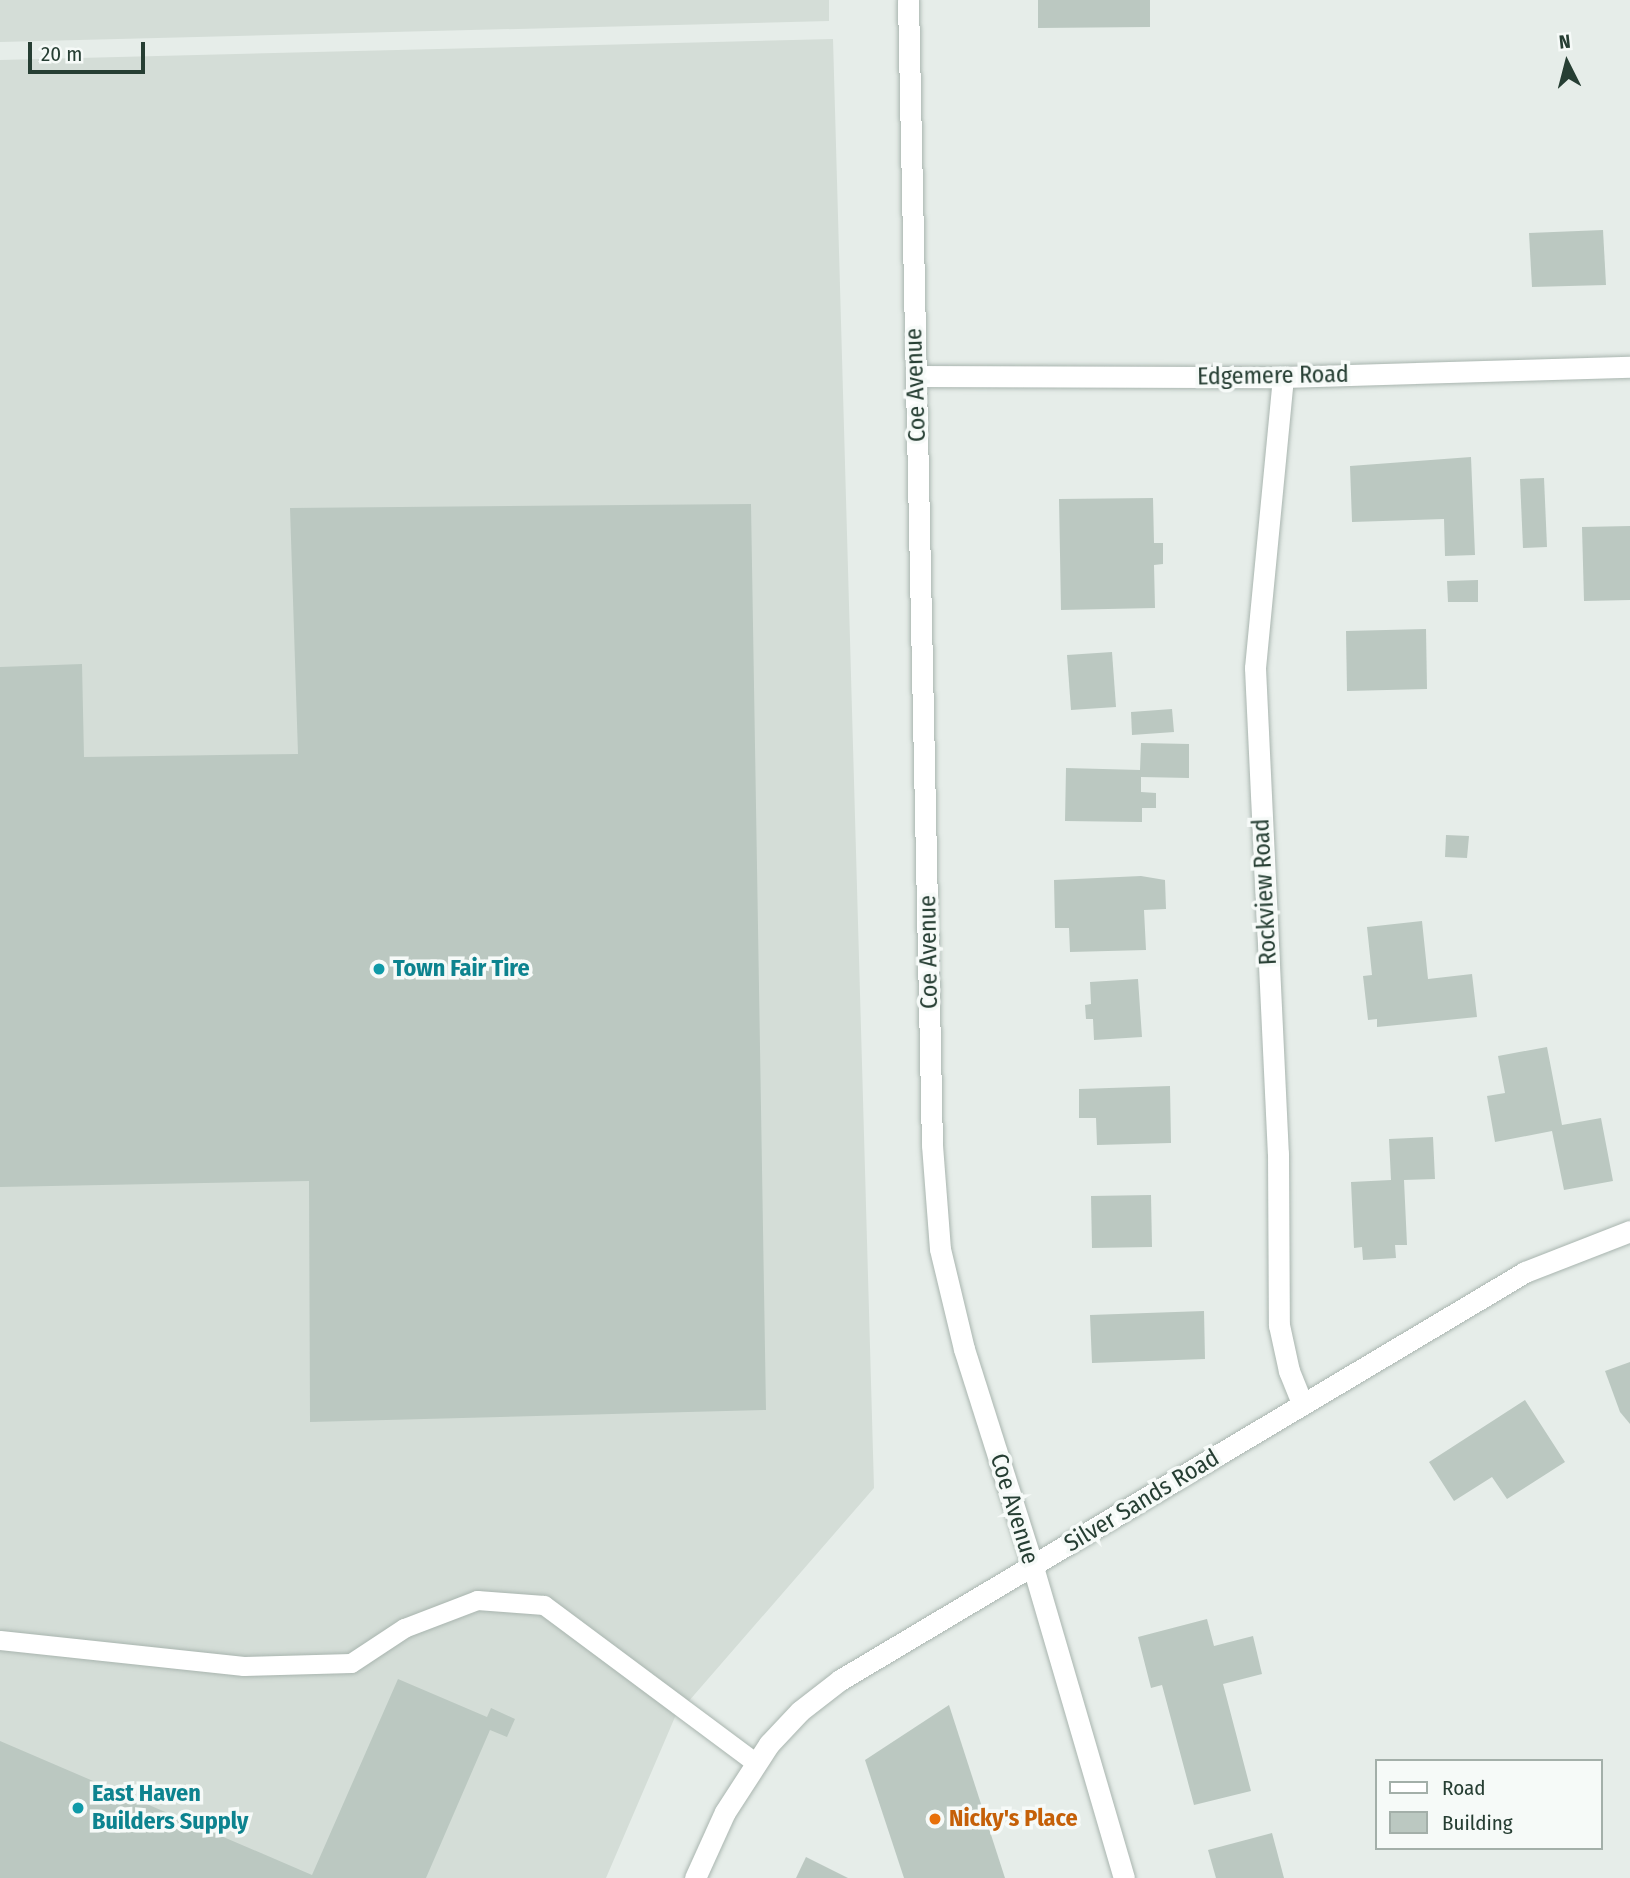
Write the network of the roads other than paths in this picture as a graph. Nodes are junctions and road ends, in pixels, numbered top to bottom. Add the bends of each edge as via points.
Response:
1 (908, 0) edge
2 (1630, 367) edge
3 (916, 376) junction
4 (1283, 377) junction
5 (1630, 1231) edge
6 (1302, 1404) junction
7 (1032, 1567) junction
8 (0, 1640) edge
9 (756, 1763) junction
10 (695, 1878) edge
11 (1124, 1878) edge

1 - 3 main road, Coe Avenue
2 - 4 main road, Edgemere Road
3 - 4 main road, Edgemere Road
3 - 7 main road, Coe Avenue via 932,1145 940,1249 964,1349
4 - 6 main road, Rockview Road via 1255,668 1278,1153 1279,1325
5 - 6 main road, Silver Sands Road via 1525,1272
6 - 7 main road, Silver Sands Road
7 - 9 main road, Silver Sands Road via 840,1680 800,1711
7 - 11 main road, Coe Avenue
8 - 9 lane via 244,1666 351,1663 404,1628 477,1600 544,1605
9 - 10 main road, Silver Sands Road via 725,1812

